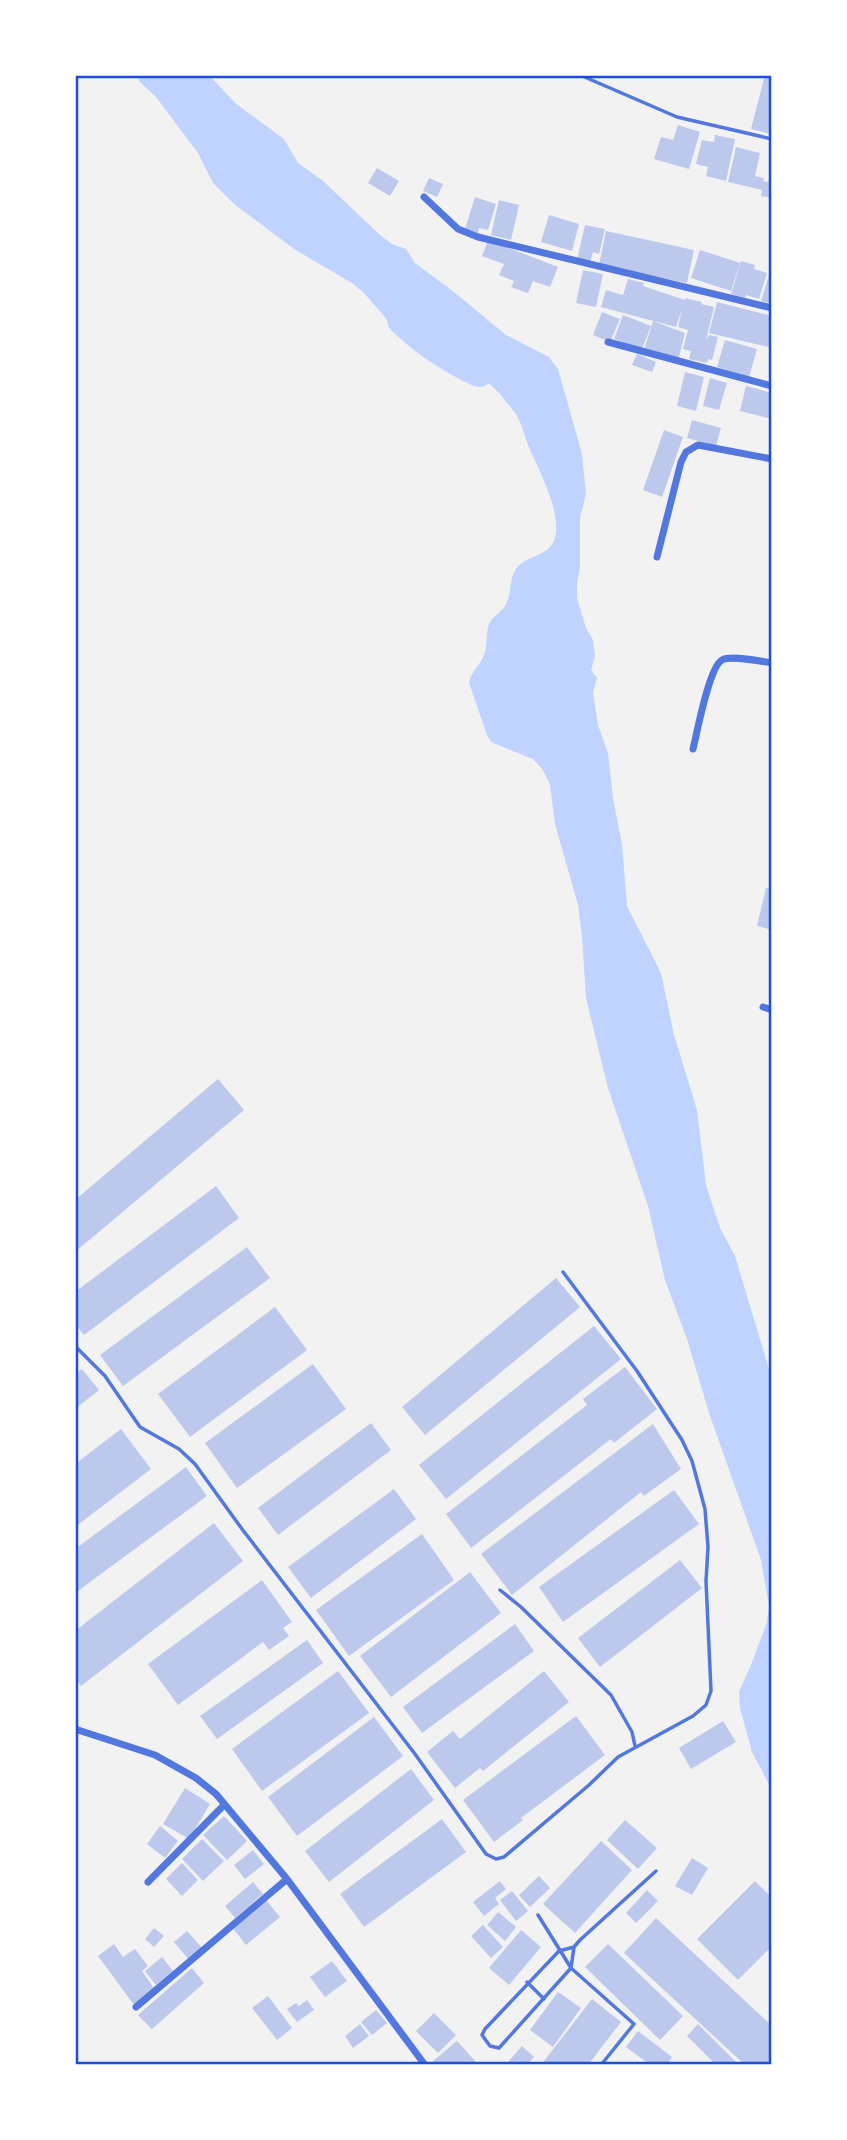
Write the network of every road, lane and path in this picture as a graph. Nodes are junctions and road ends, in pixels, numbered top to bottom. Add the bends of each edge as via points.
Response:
1 (580, 75) edge
2 (772, 139) edge
3 (424, 197) dead end
4 (772, 308) edge
5 (608, 342) dead end
6 (772, 386) edge
7 (772, 459) edge
8 (657, 556) dead end
9 (772, 663) edge
10 (693, 749) dead end
11 (763, 1007) dead end
12 (772, 1010) edge
13 (564, 1272) dead end
14 (75, 1346) edge
15 (500, 1590) dead end
16 (75, 1729) edge
17 (635, 1746) junction
18 (224, 1805) junction
19 (656, 1871) dead end
20 (287, 1879) junction
21 (148, 1882) dead end
22 (538, 1915) dead end
23 (575, 1947) junction
24 (559, 1951) junction
25 (571, 1968) junction
26 (527, 1982) junction
27 (544, 1999) junction
28 (136, 2007) dead end
29 (425, 2065) edge
30 (601, 2065) edge

1 - 2 lane via 677,117
3 - 4 street via 458,229 478,237
5 - 6 street
7 - 8 street via 698,445 686,452
9 - 10 street via 733,658 719,663
11 - 12 street
13 - 17 lane via 682,1440 705,1509 711,1691 706,1705 693,1716
14 - 17 lane via 105,1376 140,1427 179,1449 195,1464 486,1854 504,1857
15 - 17 lane via 611,1695
16 - 18 street via 155,1755 196,1777
18 - 20 street
18 - 21 street
19 - 23 lane
20 - 28 street
20 - 29 street
22 - 24 lane
23 - 24 lane
23 - 25 lane
24 - 25 lane
24 - 26 lane
25 - 27 lane
25 - 30 lane via 634,2024
26 - 27 lane
26 - 27 lane via 483,2032 490,2046 499,2048

